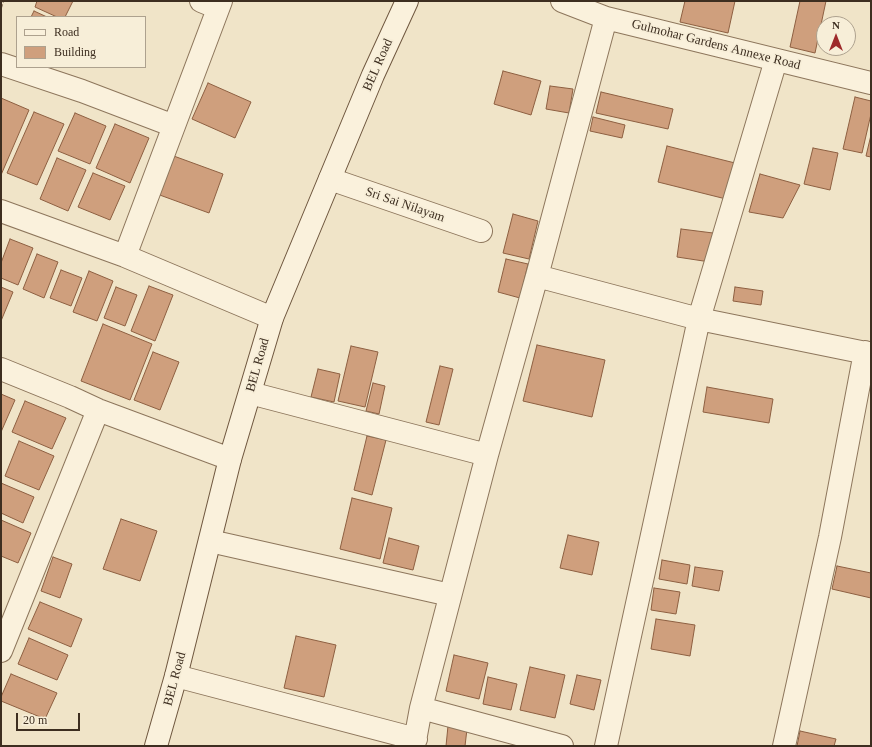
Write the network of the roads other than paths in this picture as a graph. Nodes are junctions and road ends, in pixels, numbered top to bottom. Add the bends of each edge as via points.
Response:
1 (407, 1) edge
2 (562, 1) edge
3 (213, 3) edge
4 (606, 18) junction
5 (776, 60) junction
6 (1, 64) edge
7 (871, 83) edge
8 (174, 126) junction
9 (330, 179) junction
10 (1, 211) edge
11 (481, 231) dead end
12 (125, 256) junction
13 (537, 276) junction
14 (272, 318) junction
15 (699, 319) junction
16 (868, 353) edge
17 (1, 369) edge
18 (250, 393) junction
19 (98, 410) junction
20 (487, 455) junction
21 (230, 458) junction
22 (210, 541) junction
23 (450, 595) junction
24 (1, 651) edge
25 (176, 676) junction
26 (421, 708) junction
27 (415, 742) edge
28 (156, 746) edge
29 (562, 746) edge
30 (606, 746) edge
31 (784, 746) edge

1 - 9 street, BEL Road
2 - 4 street, Gulmohar Gardens Annexe Road
3 - 8 street
4 - 5 street, Gulmohar Gardens Annexe Road
4 - 13 street
5 - 7 street, Gulmohar Gardens Annexe Road
5 - 15 street
6 - 8 street
8 - 12 street
9 - 11 street, Sri Sai Nilayam
9 - 14 street, BEL Road
10 - 12 street
12 - 14 street
13 - 15 street
13 - 20 street
14 - 18 street, BEL Road
15 - 16 street
15 - 30 street
16 - 31 street
17 - 19 street
18 - 20 street
18 - 21 street, BEL Road
19 - 21 street
19 - 24 street
20 - 23 street
21 - 22 street, BEL Road
22 - 23 street
22 - 25 street, BEL Road
23 - 26 street
25 - 27 street
25 - 28 street, BEL Road
26 - 27 street
26 - 29 street

